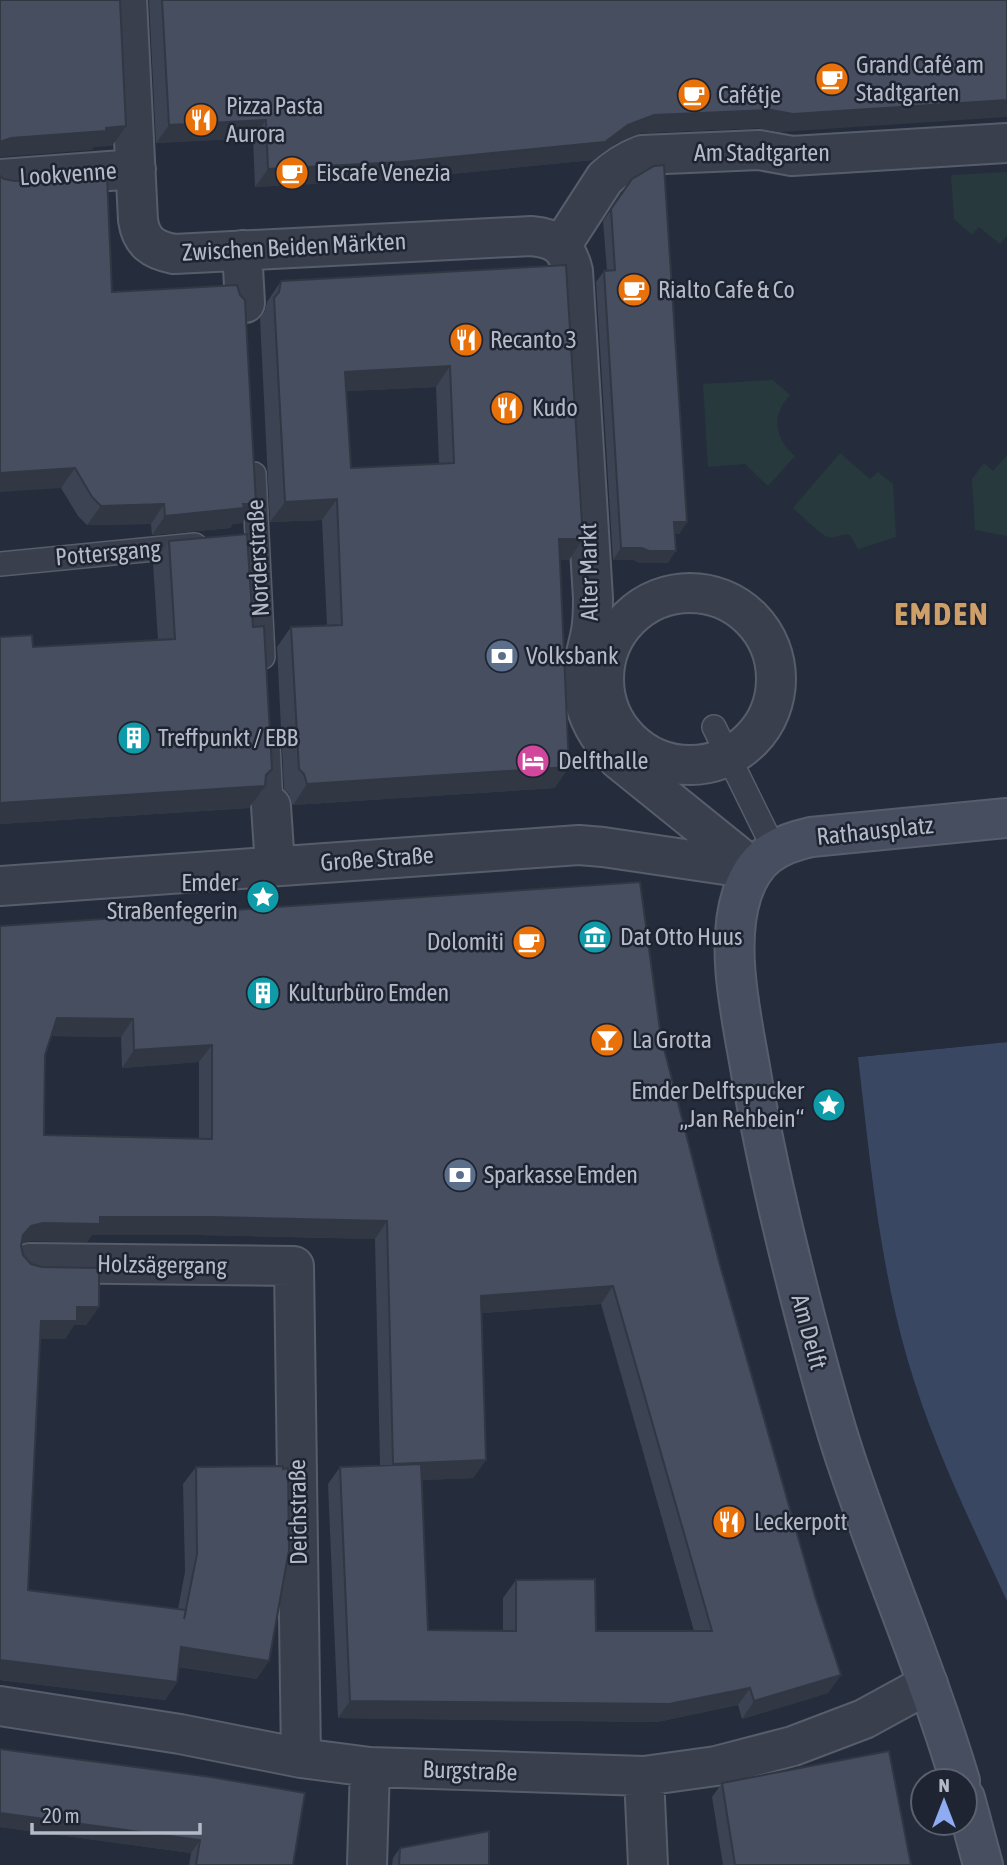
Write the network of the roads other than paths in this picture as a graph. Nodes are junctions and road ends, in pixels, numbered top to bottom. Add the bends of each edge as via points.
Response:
1 (127, 0) edge
2 (1007, 144) edge
3 (136, 169) junction
4 (0, 179) edge
5 (561, 246) junction
6 (242, 250) junction
7 (246, 316) edge
8 (253, 448) edge
9 (257, 539) junction
10 (0, 564) edge
11 (264, 673) edge
12 (267, 726) edge
13 (722, 741) junction
14 (271, 806) joint
15 (1007, 818) edge
16 (764, 859) junction
17 (275, 866) junction
18 (0, 886) edge
19 (30, 1263) edge
20 (294, 1266) joint
21 (928, 1684) junction
22 (0, 1706) edge
23 (301, 1758) junction
24 (370, 1767) junction
25 (955, 1767) edge
26 (644, 1776) junction
27 (975, 1837) edge
28 (367, 1865) edge
29 (648, 1865) edge
30 (983, 1865) edge

1 - 3 street, Zwischen Beiden Märkten
2 - 5 street, Am Stadtgarten via 792,156 759,150 642,155 605,178
3 - 4 street, Lookvenne
3 - 6 street, Zwischen Beiden Märkten via 139,229 153,248 174,254
5 - 6 street, Zwischen Beiden Märkten via 531,236
5 - 16 street, Alter Markt via 573,271 593,598 583,669 586,708 604,744 619,760
6 - 7 street
8 - 9 lane, Norderstraße
9 - 10 lane, Pottersgang
9 - 11 lane, Norderstraße
12 - 14 lane
13 - 13 street via 713,762 679,764 639,748 616,724 605,692 607,658 621,628 646,605 676,594 709,595 745,612 766,639 776,670 775,694 765,721 754,738 737,751
13 - 16 lane
14 - 17 street
15 - 16 street, Rathausplatz via 811,837 786,844
16 - 17 street, Große Straße via 579,845
16 - 21 street, Am Delft via 738,908 735,959 773,1188 845,1457
17 - 18 street, Große Straße
19 - 20 street, Holzsägergang
20 - 23 street, Deichstraße
21 - 25 street, Am Delft
21 - 26 street, Burgstraße via 864,1719 793,1746 716,1766
22 - 23 street, Burgstraße
23 - 24 street, Burgstraße
24 - 26 street, Burgstraße
24 - 28 street
26 - 29 street
27 - 30 street

